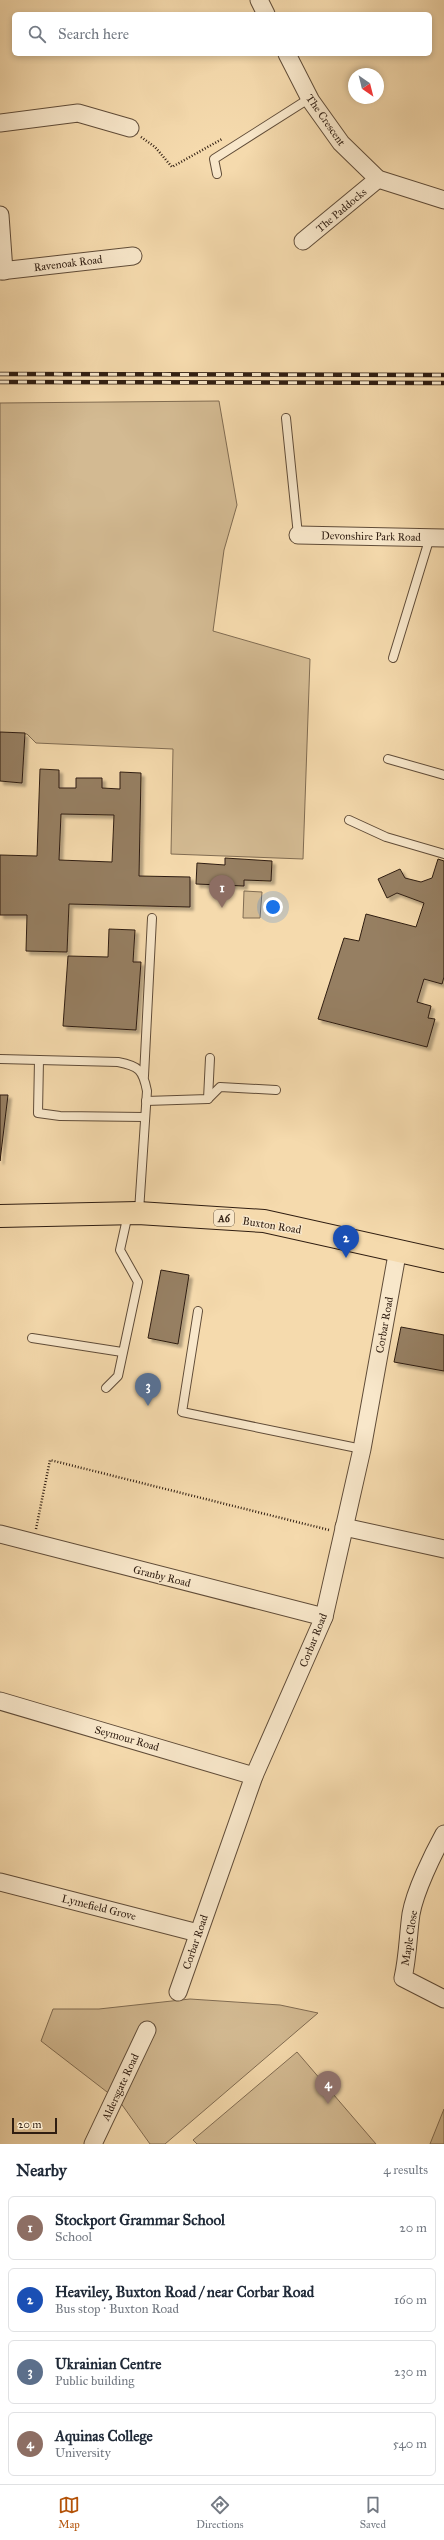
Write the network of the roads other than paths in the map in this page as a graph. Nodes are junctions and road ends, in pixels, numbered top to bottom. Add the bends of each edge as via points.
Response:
1 (259, 0) edge
2 (265, 12) edge
3 (288, 56) edge
4 (310, 98) junction
5 (0, 123) edge
6 (130, 128) road end
7 (217, 174) dead end
8 (378, 179) junction
9 (444, 200) edge
10 (0, 215) edge
11 (303, 241) dead end
12 (133, 256) dead end
13 (2, 271) edge
14 (286, 418) dead end
15 (298, 535) joint
16 (437, 538) edge
17 (393, 658) dead end
18 (388, 759) dead end
19 (444, 775) edge
20 (349, 820) dead end
21 (444, 854) edge
22 (152, 918) dead end
23 (210, 1058) dead end
24 (0, 1059) edge
25 (39, 1060) junction
26 (144, 1076) junction
27 (276, 1090) dead end
28 (208, 1099) junction
29 (146, 1101) junction
30 (144, 1117) junction
31 (133, 1213) junction
32 (0, 1216) edge
33 (398, 1249) junction
34 (444, 1261) edge
35 (198, 1311) dead end
36 (32, 1338) dead end
37 (122, 1352) junction
38 (106, 1388) dead end
39 (362, 1449) junction
40 (344, 1530) junction
41 (0, 1534) edge
42 (444, 1549) edge
43 (324, 1617) junction
44 (0, 1701) edge
45 (254, 1776) junction
46 (444, 1834) edge
47 (0, 1882) edge
48 (198, 1933) junction
49 (178, 1992) dead end
50 (444, 1999) edge
51 (147, 2030) dead end
52 (93, 2144) edge

1 - 2 street
3 - 4 street, The Crescent
4 - 7 lane via 214,159
4 - 8 street, The Crescent via 341,143
5 - 6 street via 78,112
8 - 9 street, The Crescent
8 - 11 street, The Paddocks
10 - 13 street, Ravenoak Road
12 - 13 street, Ravenoak Road
14 - 15 lane
15 - 16 street, Devonshire Park Road
16 - 17 lane
18 - 19 lane
20 - 21 lane via 386,837
22 - 26 lane
23 - 28 lane
24 - 25 lane
25 - 26 lane via 118,1062 134,1065
25 - 30 lane via 36,1109 41,1114
26 - 29 lane
27 - 28 lane via 220,1087
28 - 29 lane
29 - 30 lane
30 - 31 lane
31 - 32 highway, Buxton Road / A6
31 - 33 highway, Buxton Road / A6 via 264,1221
31 - 37 lane via 120,1250 138,1282
33 - 34 highway, Buxton Road / A6
33 - 39 street, Corbar Road
35 - 39 lane via 182,1412
36 - 37 lane
37 - 38 lane via 118,1376
39 - 40 street, Corbar Road
40 - 42 street
40 - 43 street, Corbar Road
41 - 43 street, Granby Road
43 - 45 street, Corbar Road
44 - 45 street, Seymour Road
45 - 48 street, Corbar Road
46 - 50 street, Maple Close via 433,1855 412,1912 403,1978
47 - 48 street, Lymefield Grove
48 - 49 street, Corbar Road
51 - 52 street, Aldersgate Road

